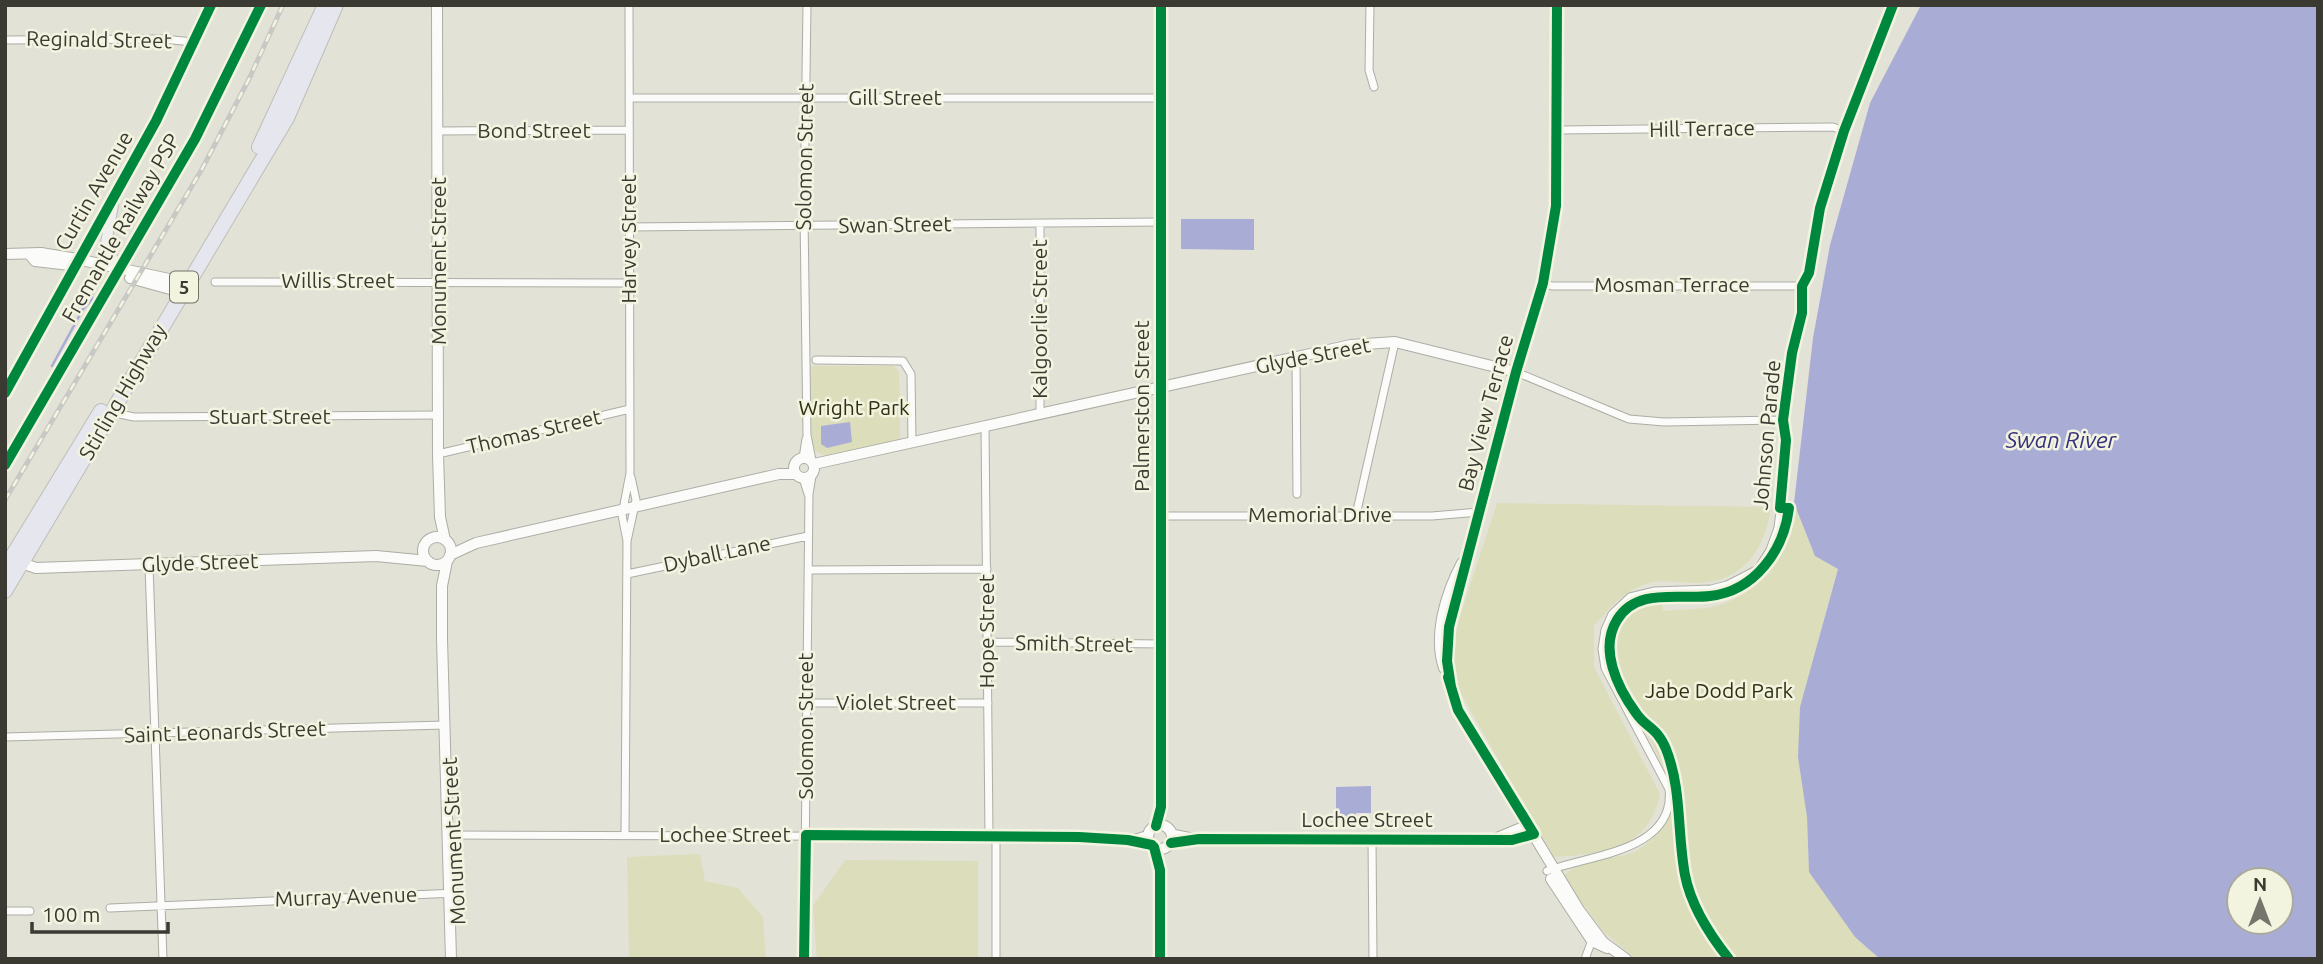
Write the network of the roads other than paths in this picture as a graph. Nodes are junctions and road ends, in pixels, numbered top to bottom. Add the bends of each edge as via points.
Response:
1 (211, 5) edge
2 (325, 5) edge
3 (336, 5) edge
4 (437, 5) edge
5 (629, 5) edge
6 (807, 5) edge
7 (1161, 5) edge
8 (1370, 5) edge
9 (1557, 5) edge
10 (1893, 5) edge
11 (5, 40) edge
12 (193, 43) junction
13 (1374, 87) dead end
14 (629, 98) junction
15 (806, 98) junction
16 (1162, 98) junction
17 (1559, 130) junction
18 (438, 131) junction
19 (629, 131) junction
20 (1844, 131) junction
21 (115, 195) junction
22 (1162, 222) junction
23 (1040, 224) junction
24 (804, 226) junction
25 (629, 227) junction
26 (5, 254) edge
27 (76, 262) junction
28 (117, 268) junction
29 (440, 281) junction
30 (215, 282) dead end
31 (629, 283) junction
32 (1543, 283) junction
33 (180, 286) junction
34 (1802, 286) junction
35 (1395, 342) junction
36 (1296, 359) junction
37 (816, 360) dead end
38 (1516, 372) junction
39 (1161, 388) junction
40 (5, 393) edge
41 (630, 409) junction
42 (107, 411) junction
43 (1041, 414) junction
44 (439, 415) junction
45 (1783, 420) junction
46 (985, 426) junction
47 (912, 443) junction
48 (438, 454) junction
49 (806, 468) junction
50 (630, 473) junction
51 (1297, 494) dead end
52 (635, 506) junction
53 (623, 509) junction
54 (1479, 512) junction
55 (1356, 515) junction
56 (1162, 516) junction
57 (440, 517) junction
58 (808, 536) junction
59 (432, 538) junction
60 (627, 541) junction
61 (423, 549) junction
62 (448, 550) junction
63 (390, 556) junction
64 (13, 563) edge
65 (431, 563) junction
66 (149, 566) junction
67 (987, 569) junction
68 (809, 570) junction
69 (626, 574) junction
70 (442, 586) junction
71 (5, 591) edge
72 (987, 642) junction
73 (1161, 644) junction
74 (805, 703) junction
75 (988, 703) junction
76 (445, 725) junction
77 (155, 734) junction
78 (5, 737) edge
79 (1528, 830) junction
80 (450, 835) junction
81 (625, 835) junction
82 (806, 835) junction
83 (992, 836) junction
84 (1161, 838) junction
85 (1372, 839) junction
86 (1552, 874) junction
87 (454, 893) junction
88 (161, 905) junction
89 (110, 908) dead end
90 (5, 911) edge
91 (30, 911) dead end
92 (1596, 940) junction
93 (163, 959) edge
94 (451, 959) edge
95 (458, 959) edge
96 (804, 959) edge
97 (996, 959) edge
98 (1160, 959) edge
99 (1373, 959) edge
100 (1586, 959) edge
101 (1626, 959) edge

1 - 12 main road, Curtin Avenue
2 - 33 highway, Stirling Highway / 5 via 266,136
3 - 33 highway, Stirling Highway / 5 via 287,118
4 - 18 street, Monument Street
5 - 14 street, Harvey Street
6 - 15 street, Solomon Street
7 - 16 street, Palmerston Street
8 - 13 street via 1369,70
9 - 17 street, Bay View Terrace
10 - 20 street, Johnson Parade
11 - 12 street, Reginald Street via 163,39
12 - 21 main road, Curtin Avenue
14 - 15 street, Gill Street
14 - 19 street, Harvey Street
15 - 16 street, Gill Street
15 - 24 street, Solomon Street
16 - 22 street, Palmerston Street
17 - 20 street, Hill Terrace via 1833,127
17 - 32 street, Bay View Terrace via 1556,206
18 - 19 street, Bond Street
18 - 29 street, Monument Street
19 - 25 street, Harvey Street
20 - 34 street, Johnson Parade
21 - 27 main road, Curtin Avenue
21 - 28 main road via 106,243
22 - 23 street, Swan Street
22 - 39 street, Palmerston Street
23 - 24 street, Swan Street
23 - 43 street, Kalgoorlie Street
24 - 25 street, Swan Street
24 - 49 street, Solomon Street
25 - 31 street, Harvey Street
26 - 27 street via 41,253
27 - 28 street
27 - 33 street
27 - 40 main road, Curtin Avenue
28 - 33 street
29 - 30 street, Willis Street
29 - 31 street, Willis Street
29 - 44 street, Monument Street
31 - 41 street, Harvey Street
32 - 34 street, Mosman Terrace
32 - 38 street, Bay View Terrace
33 - 42 highway, Stirling Highway / 5
34 - 45 street, Johnson Parade via 1802,313
35 - 36 street, Glyde Street via 1351,345
35 - 38 street, Glyde Street
35 - 55 street
36 - 39 street, Glyde Street
36 - 51 street
37 - 47 street via 902,361 911,374
38 - 45 street, Glyde Street via 1629,419
38 - 54 street, Bay View Terrace
39 - 43 street, Glyde Street
39 - 56 street, Palmerston Street
41 - 48 street, Thomas Street
41 - 50 street, Harvey Street
42 - 44 street, Stuart Street via 134,417
42 - 64 highway, Stirling Highway / 5
43 - 46 street, Glyde Street
44 - 48 street, Monument Street
45 - 86 street, Johnson Parade via 1786,440 1778,528 1758,569 1711,589 1638,594 1623,602 1605,629 1605,668 1668,789 1670,799 1660,819 1631,848 1577,860
46 - 47 street, Glyde Street
46 - 67 street, Hope Street
47 - 49 street, Glyde Street
48 - 57 street, Monument Street
49 - 52 street, Glyde Street
49 - 58 street, Solomon Street
50 - 52 street, Harvey Street
50 - 53 street, Harvey Street
52 - 53 street, Glyde Street
52 - 60 street, Harvey Street
53 - 60 street, Harvey Street
53 - 62 street, Glyde Street
54 - 55 street, Memorial Drive
54 - 79 street, Bay View Terrace via 1449,627 1451,687 1458,710
55 - 56 street, Memorial Drive
56 - 73 street, Palmerston Street
57 - 59 street, Monument Street
57 - 62 street, Monument Street
58 - 68 street, Solomon Street
58 - 69 street, Dyball Lane
59 - 61 street, Monument Street
59 - 62 street
60 - 69 street, Harvey Street
61 - 63 street, Glyde Street
61 - 65 street, Monument Street
62 - 65 street, Glyde Street
62 - 70 street, Monument Street
63 - 65 street, Glyde Street
63 - 66 street, Glyde Street
64 - 66 street, Glyde Street via 36,568
64 - 71 highway, Stirling Highway / 5
65 - 70 street, Monument Street
66 - 77 street
67 - 68 street
67 - 72 street, Hope Street
68 - 74 street, Solomon Street
69 - 81 street, Harvey Street
70 - 76 street, Monument Street
72 - 73 street, Smith Street
72 - 75 street, Hope Street
73 - 84 street, Palmerston Street
74 - 75 street, Violet Street
74 - 82 street, Solomon Street
75 - 83 street, Hope Street
76 - 77 street, Saint Leonards Street
76 - 80 street, Monument Street
77 - 78 street, Saint Leonards Street
77 - 88 street
79 - 85 street, Lochee Street via 1512,839
79 - 86 street, Bay View Terrace
80 - 81 street, Lochee Street
80 - 87 street, Monument Street
81 - 82 street, Lochee Street
82 - 83 street, Lochee Street
82 - 96 street, Solomon Street
83 - 84 street, Lochee Street
83 - 97 street, Hope Street
84 - 85 street, Lochee Street
84 - 98 street
85 - 99 street
86 - 92 street, Bay View Terrace
87 - 88 street, Murray Avenue
87 - 94 street, Monument Street
87 - 95 street, Monument Street
88 - 89 street, Murray Avenue
88 - 93 street
90 - 91 street
92 - 100 street
92 - 101 street, Bay View Terrace

